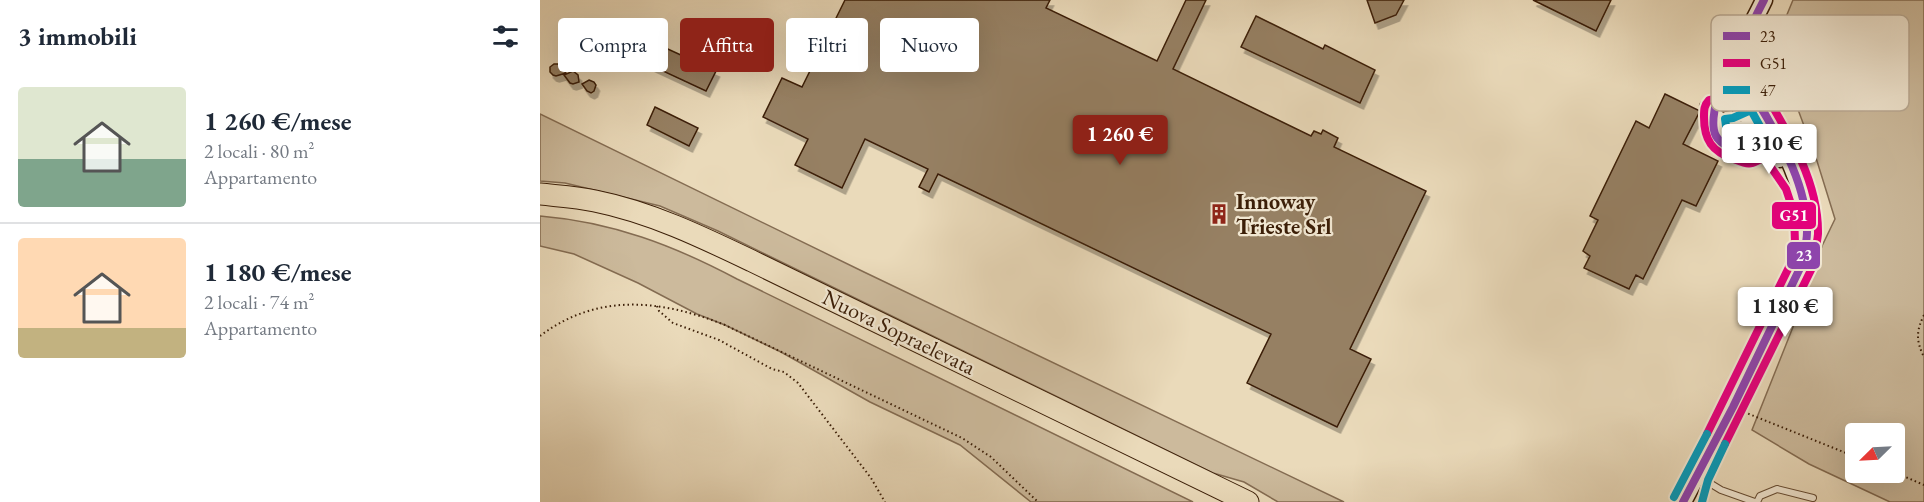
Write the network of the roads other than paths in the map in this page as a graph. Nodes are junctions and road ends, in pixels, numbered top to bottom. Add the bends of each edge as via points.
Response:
1 (1764, 0) edge
2 (1756, 15) edge
3 (1703, 105) dead end
4 (1711, 108) edge
5 (1714, 111) edge
6 (1716, 111) edge
7 (1749, 111) edge
8 (1759, 111) edge
9 (1762, 120) junction
10 (1765, 140) junction
11 (1799, 190) junction
12 (540, 194) edge
13 (540, 207) edge
14 (1698, 476) junction
15 (1734, 494) junction
16 (1814, 498) dead end
17 (1216, 502) edge
18 (1248, 502) edge
19 (1683, 502) edge
20 (1691, 502) edge
21 (1733, 502) edge
22 (1756, 502) edge

1 - 2 street
3 - 4 lane
5 - 10 lane via 1714,129 1719,140 1749,153
6 - 9 lane via 1744,126
7 - 9 street
8 - 9 street
9 - 10 street
9 - 11 street via 1797,176
10 - 11 street
11 - 14 street via 1807,228 1802,264
12 - 18 highway, Nuova Sopraelevata via 596,201 691,233
13 - 17 highway, Nuova Sopraelevata via 624,222 687,246
14 - 15 lane
14 - 19 street
14 - 20 street
15 - 21 lane
15 - 22 lane
16 - 22 lane via 1777,489

